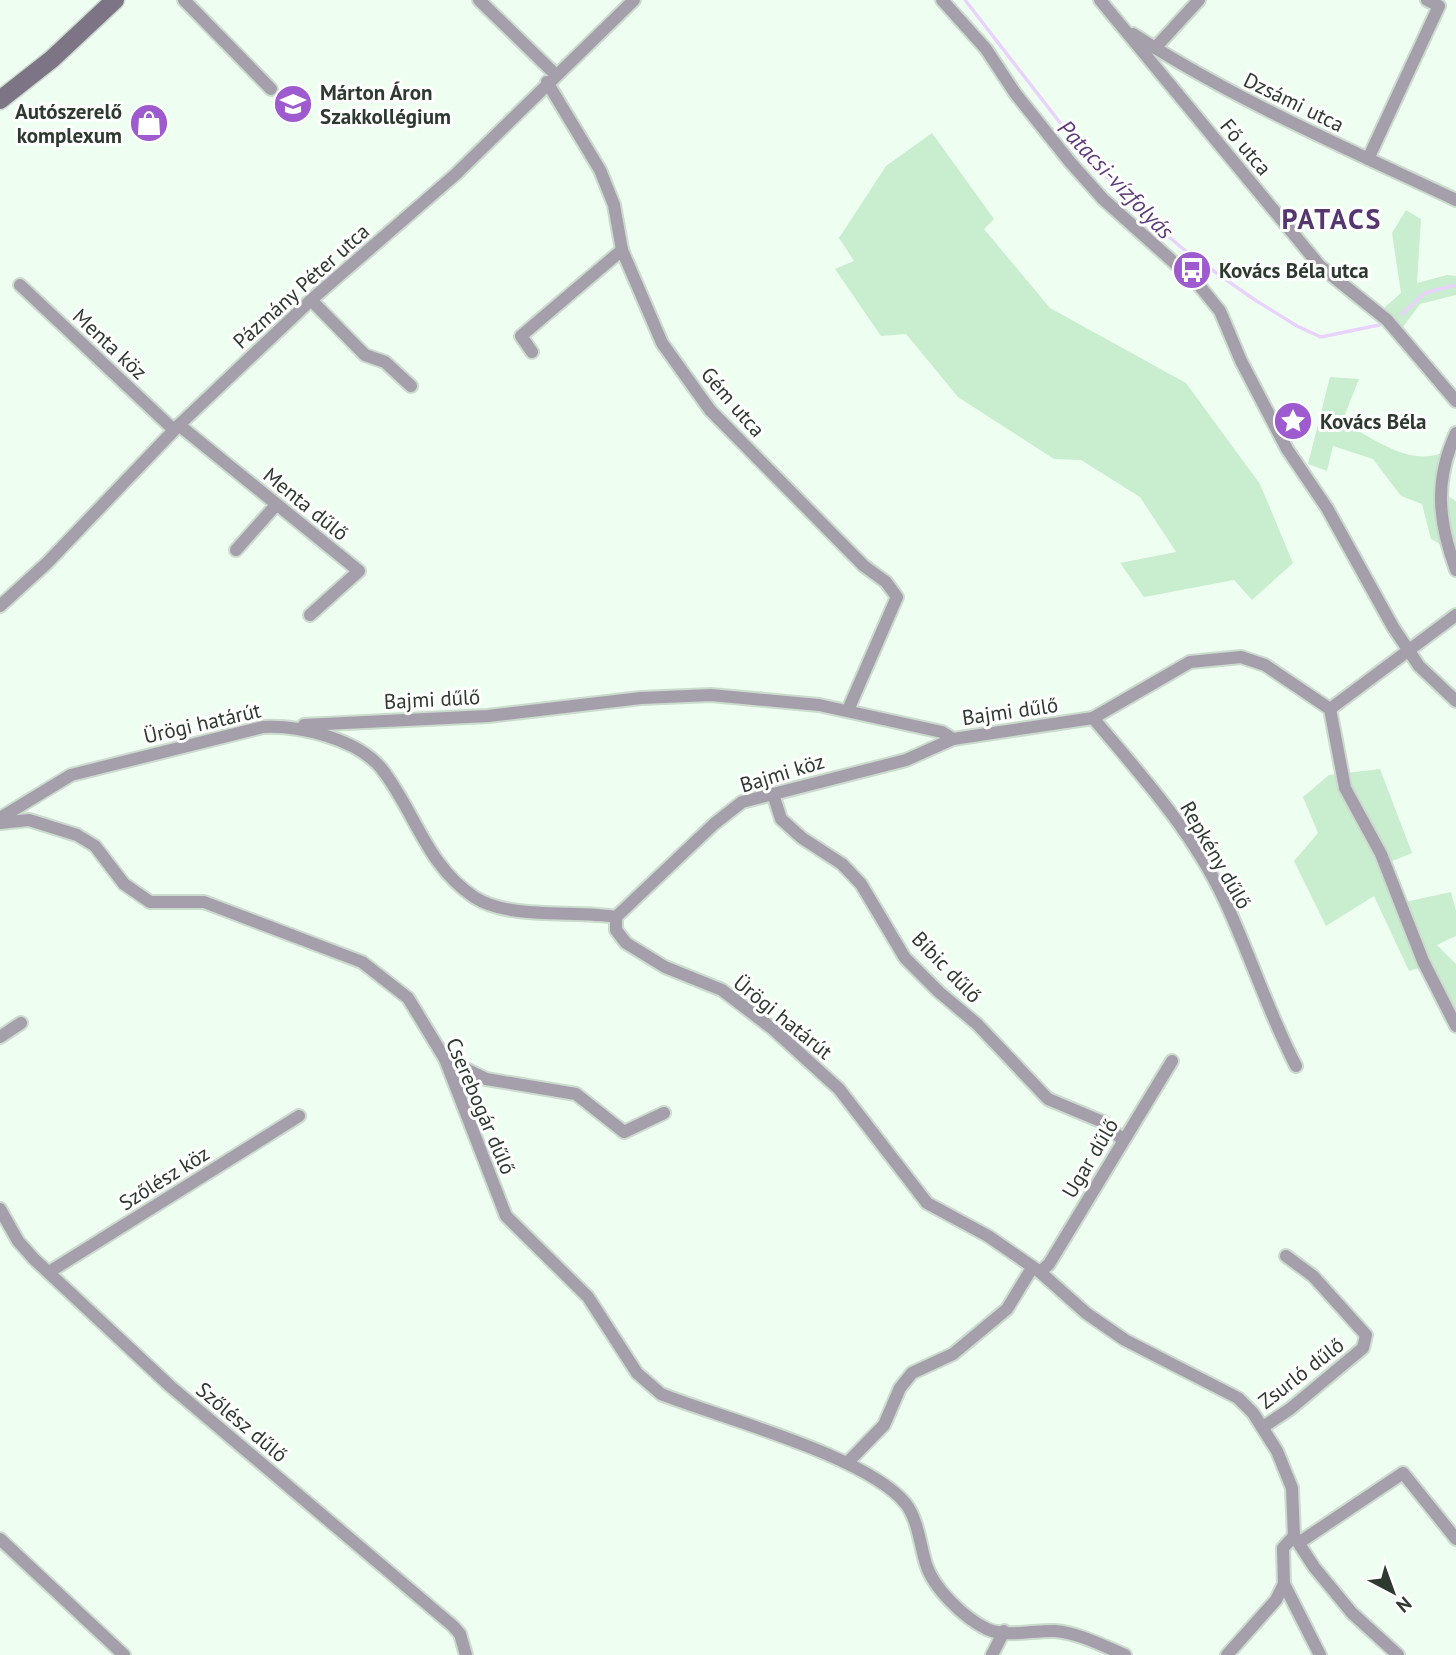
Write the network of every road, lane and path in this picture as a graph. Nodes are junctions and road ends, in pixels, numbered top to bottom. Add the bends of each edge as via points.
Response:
1 (115, 0) edge
2 (184, 0) edge
3 (479, 0) edge
4 (634, 0) edge
5 (943, 0) edge
6 (1100, 0) edge
7 (1199, 0) edge
8 (1433, 3) edge
9 (1121, 26) junction
10 (1155, 48) junction
11 (551, 78) junction
12 (271, 89) dead end
13 (0, 100) edge
14 (1368, 159) junction
15 (1456, 200) edge
16 (622, 250) junction
17 (20, 285) dead end
18 (311, 300) junction
19 (532, 352) dead end
20 (411, 386) dead end
21 (1456, 401) edge
22 (176, 428) junction
23 (1456, 433) edge
24 (276, 505) junction
25 (236, 550) dead end
26 (1456, 570) edge
27 (0, 606) edge
28 (310, 615) dead end
29 (1456, 615) edge
30 (1408, 649) junction
31 (1456, 701) edge
32 (1330, 709) junction
33 (848, 710) junction
34 (1093, 718) junction
35 (286, 726) junction
36 (953, 739) junction
37 (773, 794) junction
38 (0, 818) edge
39 (0, 823) edge
40 (616, 918) junction
41 (21, 1023) dead end
42 (1456, 1026) edge
43 (0, 1037) edge
44 (445, 1059) junction
45 (1172, 1062) dead end
46 (1296, 1066) dead end
47 (664, 1113) dead end
48 (299, 1116) dead end
49 (1123, 1140) junction
50 (0, 1209) edge
51 (1286, 1256) dead end
52 (1036, 1270) junction
53 (49, 1272) junction
54 (1263, 1427) junction
55 (848, 1462) junction
56 (0, 1539) edge
57 (1297, 1539) junction
58 (1456, 1539) edge
59 (1284, 1584) junction
60 (1004, 1631) junction
61 (124, 1655) edge
62 (466, 1655) edge
63 (992, 1655) edge
64 (1125, 1655) edge
65 (1227, 1655) edge
66 (1320, 1655) edge
67 (1398, 1655) edge

1 - 13 street via 52,60
2 - 12 street
3 - 11 street, Gém utca
4 - 11 street, Pázmány Péter utca
5 - 30 street via 986,49 1014,93 1070,162 1103,199 1198,284 1220,311 1287,449
6 - 9 street, Fő utca
7 - 10 street
8 - 14 street
9 - 10 street, Dzsámi utca
9 - 21 street, Fő utca via 1320,266 1387,320
10 - 14 street, Dzsámi utca via 1266,111
11 - 16 street, Gém utca via 600,170 614,205
11 - 18 street, Pázmány Péter utca via 456,174
14 - 15 street, Dzsámi utca
16 - 19 street via 522,336
16 - 33 street, Gém utca via 662,343 710,410 897,597
17 - 22 street, Menta köz
18 - 20 street via 365,355 385,362
18 - 22 street, Pázmány Péter utca
22 - 24 street, Menta dűlő
22 - 27 street, Pázmány Péter utca
23 - 26 street via 1440,480 1441,517
24 - 25 street
24 - 28 street, Menta dűlő via 359,571
29 - 30 street
30 - 31 street
30 - 32 street
32 - 34 street, Bajmi dűlő via 1265,665 1241,657 1190,662
32 - 42 street via 1345,788 1381,854 1423,961
33 - 35 street, Bajmi dűlő via 711,695 641,698 488,716
33 - 36 street, Bajmi dűlő via 942,732
34 - 36 street, Bajmi dűlő
34 - 46 street, Repkény dűlő via 1172,812 1202,860 1224,899
35 - 38 street, Ürögi határút via 263,727 71,775
35 - 40 street, Ürögi határút via 316,731 379,766 423,842 456,883 477,898 498,907
36 - 37 street, Bajmi köz via 906,760
37 - 40 street, Bajmi köz via 742,802 714,824
37 - 49 street, Bíbic dűlő via 781,819 842,864 861,884 905,958 939,992 977,1024 1048,1099 1103,1122
39 - 44 street, Cserebogár dűlő via 29,820 77,835 95,845 124,884 150,902 204,902 362,962 408,998
40 - 52 street, Ürögi határút via 616,930 626,943 665,967 722,990 773,1028 839,1089 927,1203 988,1236
41 - 43 street
44 - 47 street via 486,1079 576,1094 624,1132
44 - 55 street, Cserebogár dűlő via 506,1216 588,1297 637,1373 661,1394
45 - 49 street, Ugar dűlő
48 - 53 street, Szőlész köz
49 - 52 street, Ugar dűlő via 1049,1264
50 - 53 street, Szőlész dűlő via 18,1241
51 - 54 street, Zsurló dűlő via 1313,1276 1366,1335 1363,1348
52 - 54 street, Ürögi határút via 1125,1340 1238,1398
52 - 55 street, Ugar dűlő via 1007,1309 953,1354 912,1373 884,1425
53 - 62 street, Szőlész dűlő via 170,1385 453,1626
54 - 57 street, Ürögi határút via 1292,1488
55 - 60 street, Cserebogár dűlő via 905,1503 927,1568 964,1613 988,1630
56 - 61 street
57 - 58 street via 1404,1473
57 - 59 street via 1283,1548
57 - 67 street, Ürögi határút via 1352,1612
59 - 65 street via 1276,1600
59 - 66 street
60 - 63 street
60 - 64 street via 1057,1631

